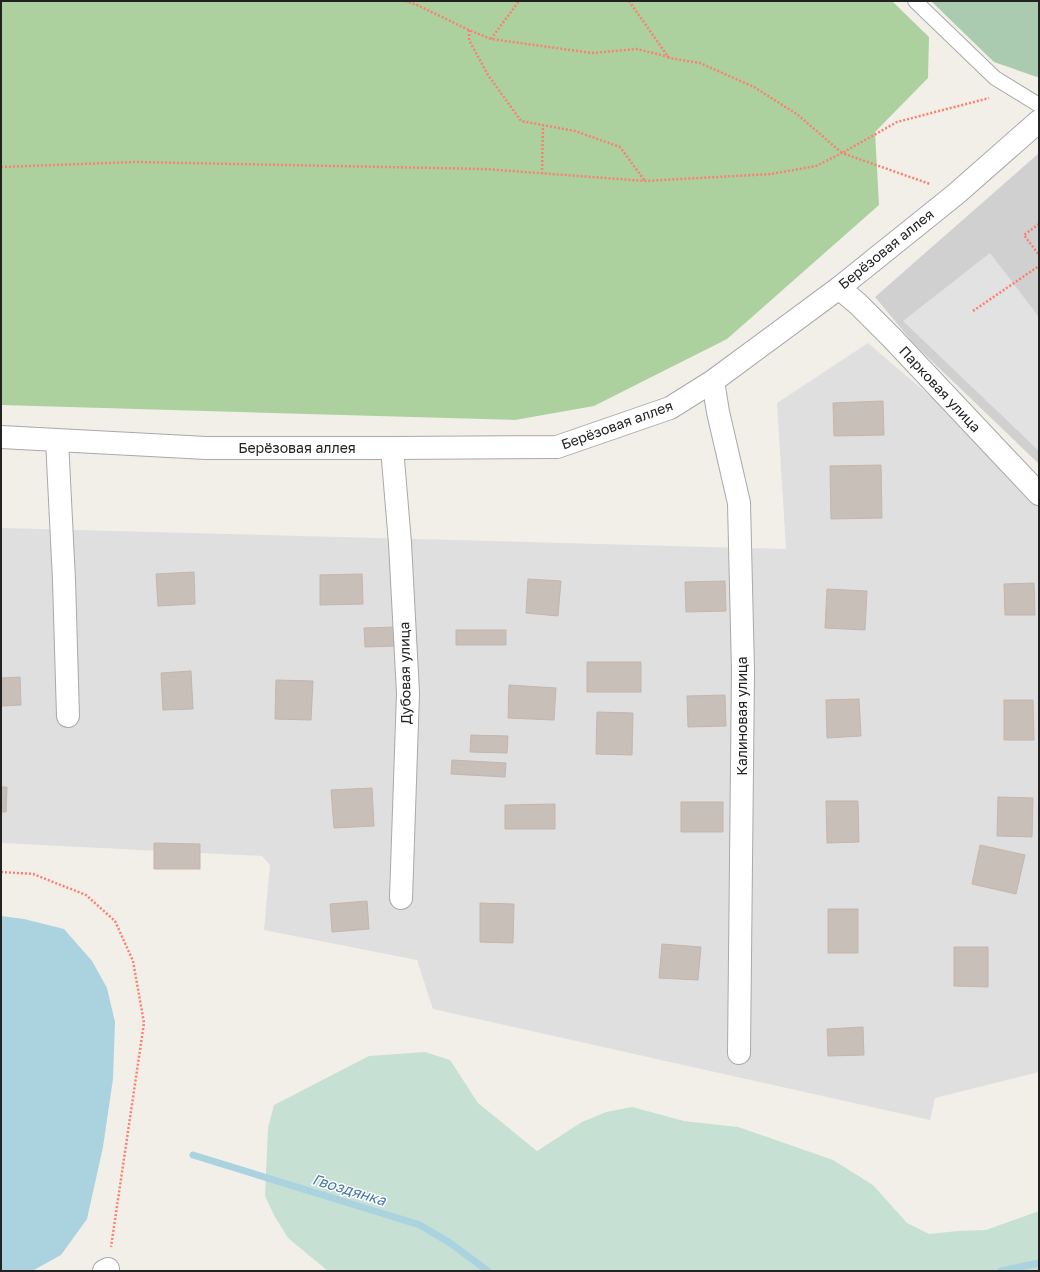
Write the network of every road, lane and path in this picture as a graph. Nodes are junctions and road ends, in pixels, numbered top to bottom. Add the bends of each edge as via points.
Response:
1 (405, 1) edge
2 (519, 1) edge
3 (629, 1) edge
4 (915, 1) edge
5 (469, 30) junction
6 (491, 39) junction
7 (669, 58) junction
8 (1016, 91) junction
9 (1039, 105) edge
10 (1039, 121) edge
11 (543, 125) junction
12 (842, 152) junction
13 (1, 167) edge
14 (542, 174) junction
15 (645, 181) junction
16 (956, 194) junction
17 (1039, 224) edge
18 (1039, 255) edge
19 (1039, 266) edge
20 (838, 288) junction
21 (973, 311) dead end
22 (713, 381) junction
23 (1, 437) edge
24 (57, 440) junction
25 (392, 448) junction
26 (1039, 494) edge
27 (68, 716) dead end
28 (1, 872) edge
29 (401, 898) dead end
30 (739, 1054) dead end
31 (106, 1270) edge

1 - 5 path
2 - 6 path
3 - 7 path
4 - 8 lane via 995,78
5 - 6 path
5 - 11 path via 469,40 488,75 521,121
6 - 7 path via 592,53 637,49
7 - 12 path via 700,63 754,87 798,116
8 - 9 lane
8 - 12 path via 897,122
10 - 16 street, Берёзовая аллея
11 - 14 path
11 - 15 path via 575,131 620,147
12 - 15 path via 816,166 771,174
12 - 16 path
13 - 14 path via 143,162 485,169
14 - 15 path
16 - 20 street, Берёзовая аллея
17 - 18 path via 1024,235
19 - 21 path
20 - 22 street, Берёзовая аллея
20 - 26 street, Парковая улица via 892,338
22 - 25 street, Берёзовая аллея via 670,408 557,447
22 - 30 street, Калиновая улица via 739,503 743,671
23 - 24 street, Берёзовая аллея
24 - 25 street, Берёзовая аллея via 206,448
24 - 27 street
25 - 29 street, Дубовая улица via 408,692
28 - 31 path via 33,874 86,895 115,921 133,961 144,1024

